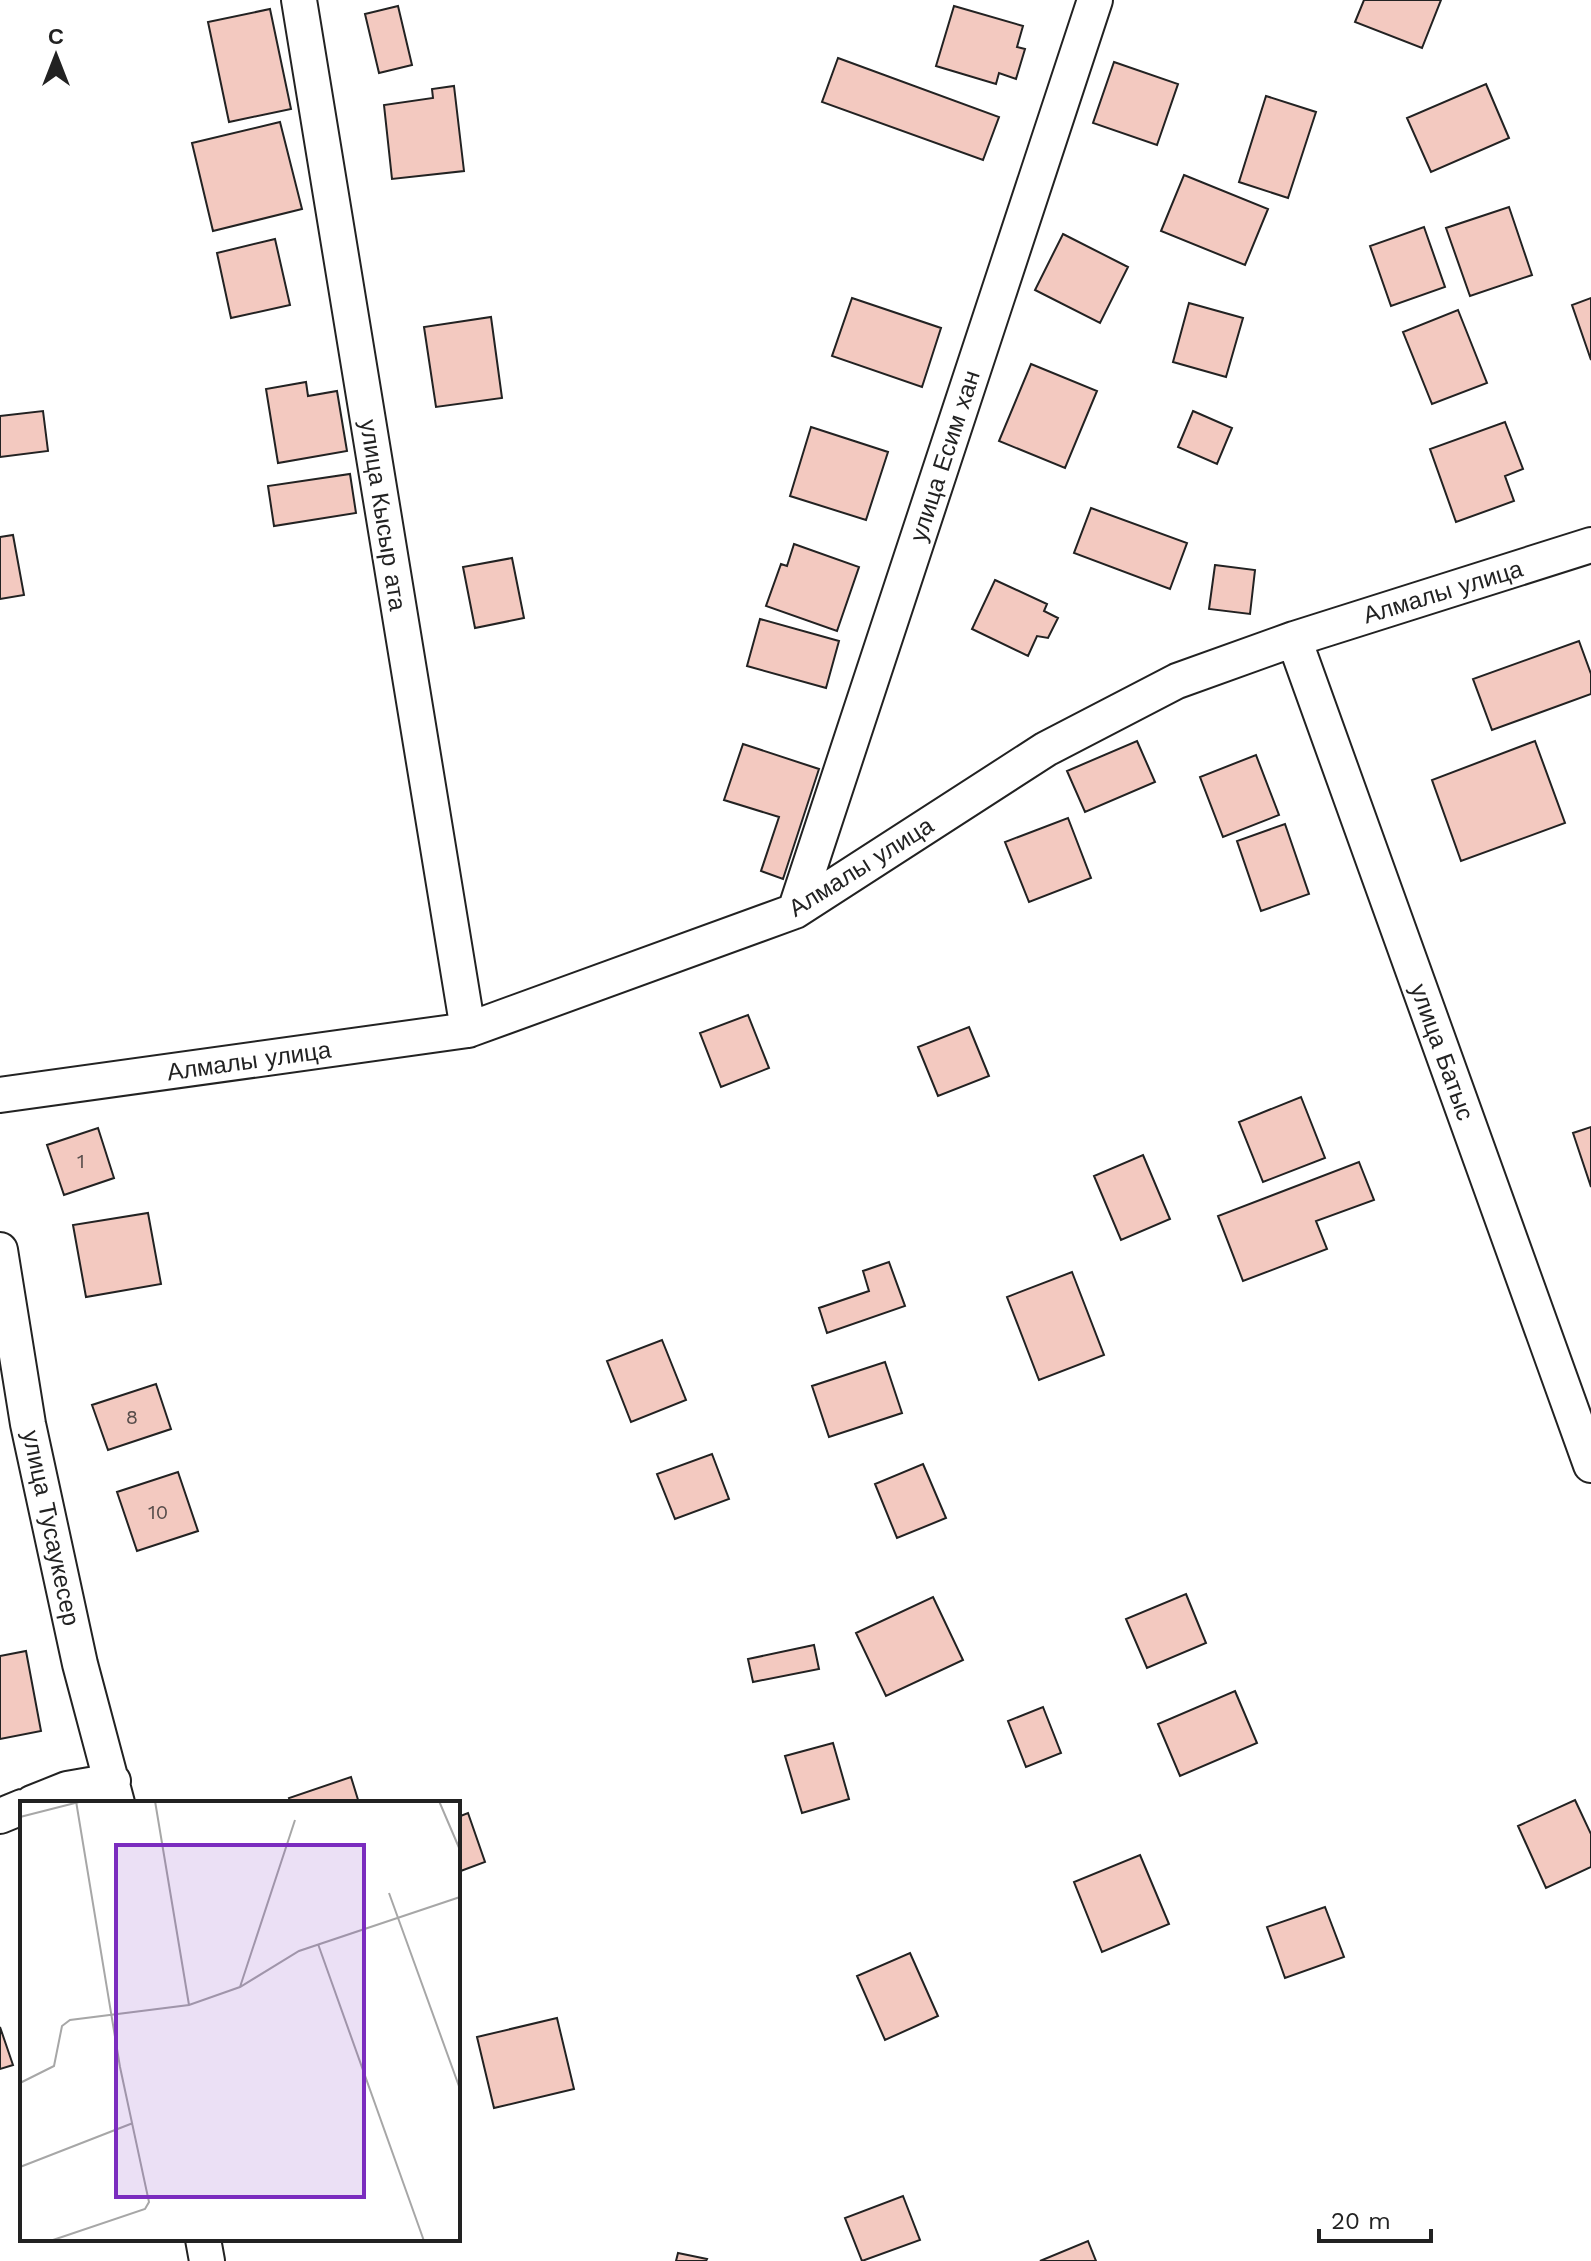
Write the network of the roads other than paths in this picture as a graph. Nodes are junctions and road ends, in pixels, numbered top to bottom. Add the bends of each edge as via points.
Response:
1 (299, 0) edge
2 (1095, 0) edge
3 (1591, 545) edge
4 (1294, 639) junction
5 (795, 911) junction
6 (468, 1030) junction
7 (0, 1095) edge
8 (0, 1250) edge
9 (1591, 1465) edge
10 (115, 1792) edge
11 (37, 1801) edge
12 (20, 1808) edge
13 (0, 1816) edge
14 (203, 2241) edge
15 (207, 2261) edge

1 - 6 street, улица Кысыр ата
2 - 5 street, улица Есим хан
3 - 4 street, Алмалы улица
4 - 5 street, Алмалы улица via 1177,681 1046,749
4 - 9 street, улица Батыс
5 - 6 street, Алмалы улица
6 - 7 street, Алмалы улица
8 - 10 street, улица Тусаукесер via 28,1424 80,1664
10 - 11 street via 67,1789
12 - 13 street
14 - 15 street

